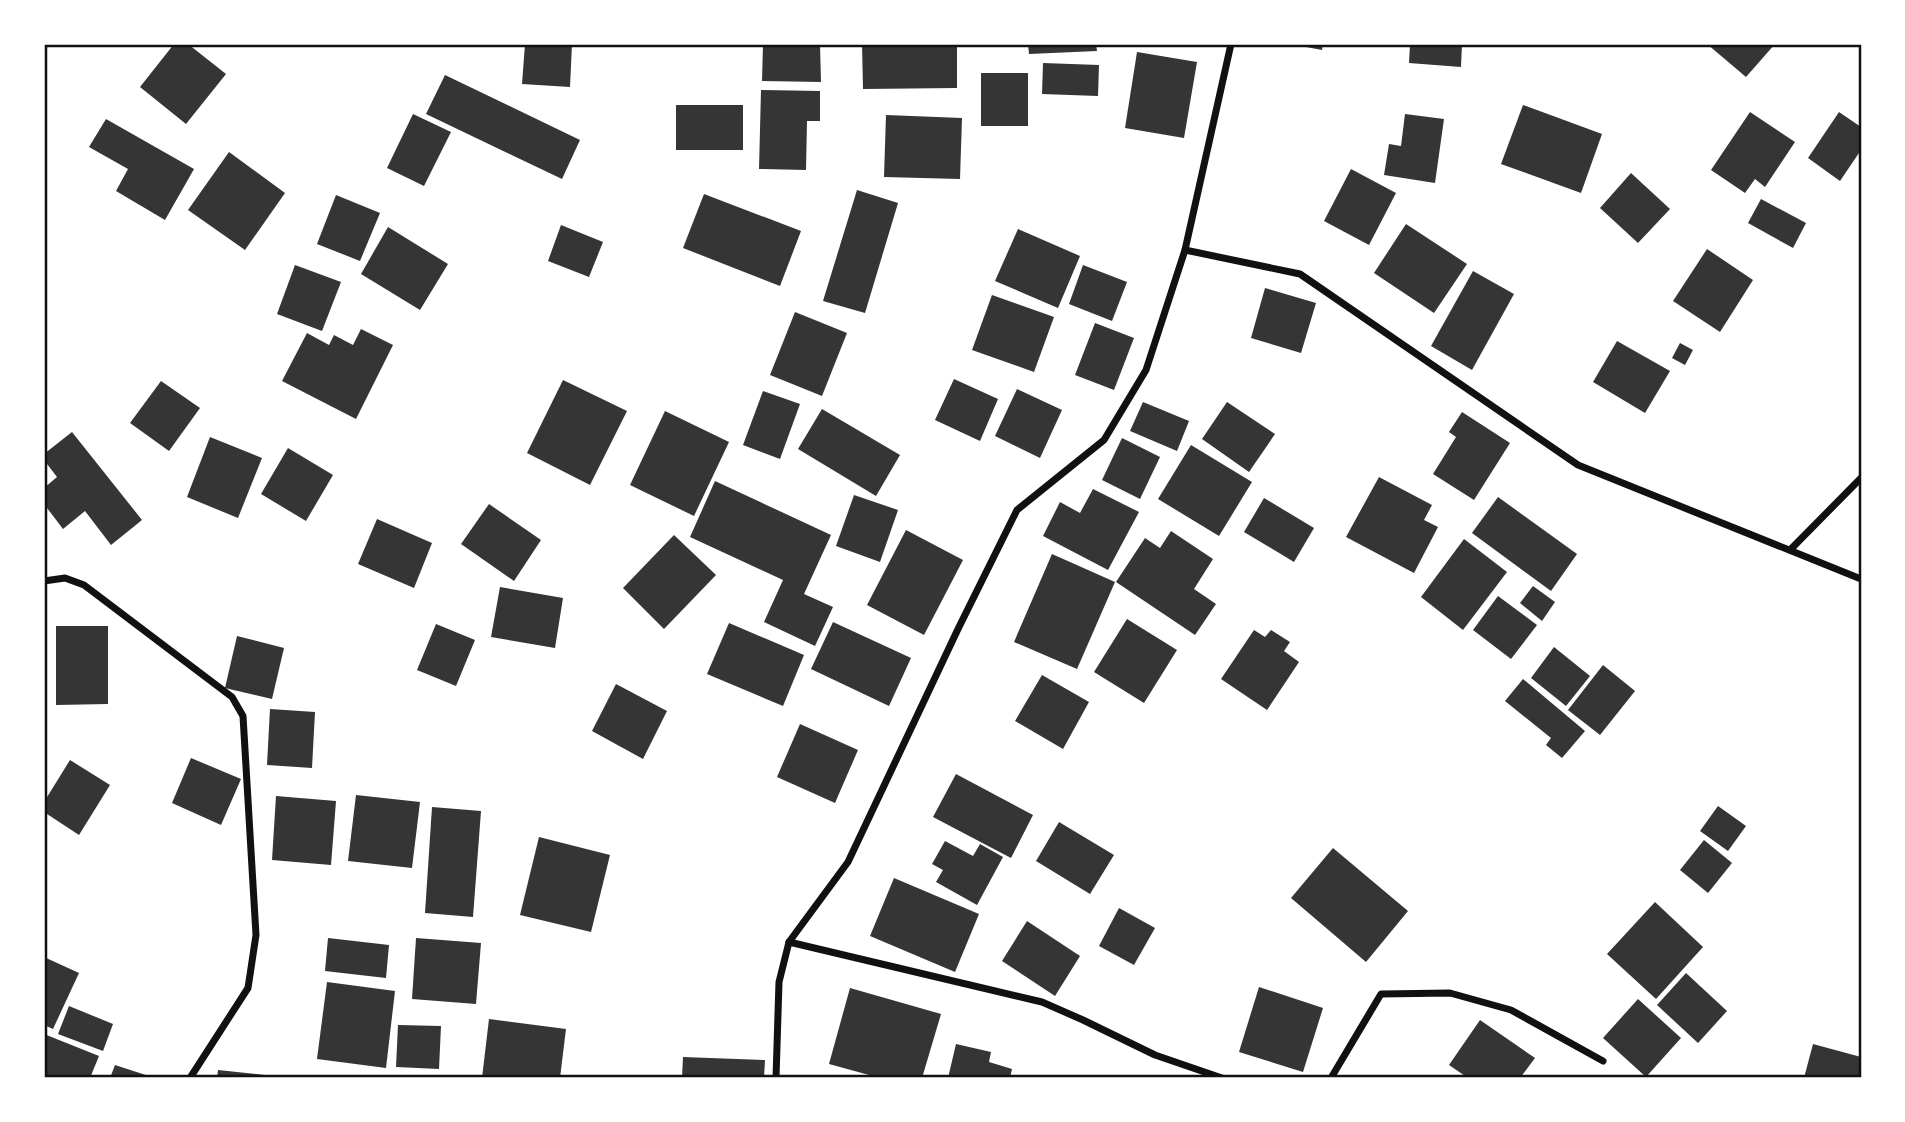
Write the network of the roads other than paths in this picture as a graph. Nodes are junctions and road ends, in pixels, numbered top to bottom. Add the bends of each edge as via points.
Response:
1 (1231, 44) edge
2 (1185, 250) junction
3 (1861, 478) edge
4 (1790, 550) junction
5 (1861, 579) edge
6 (44, 581) edge
7 (789, 942) junction
8 (1603, 1061) dead end
9 (190, 1078) edge
10 (776, 1078) edge
11 (1222, 1078) edge
12 (1331, 1078) edge

1 - 2 street
2 - 4 street via 1300,274 1578,465
2 - 7 street via 1146,370 1104,440 1017,510 848,862
3 - 4 street
4 - 5 street
6 - 9 street via 65,578 84,585 232,697 243,716 256,935 248,988
7 - 10 street via 779,982
7 - 11 street via 1053,1006 1155,1055
8 - 12 street via 1511,1010 1450,993 1381,994

